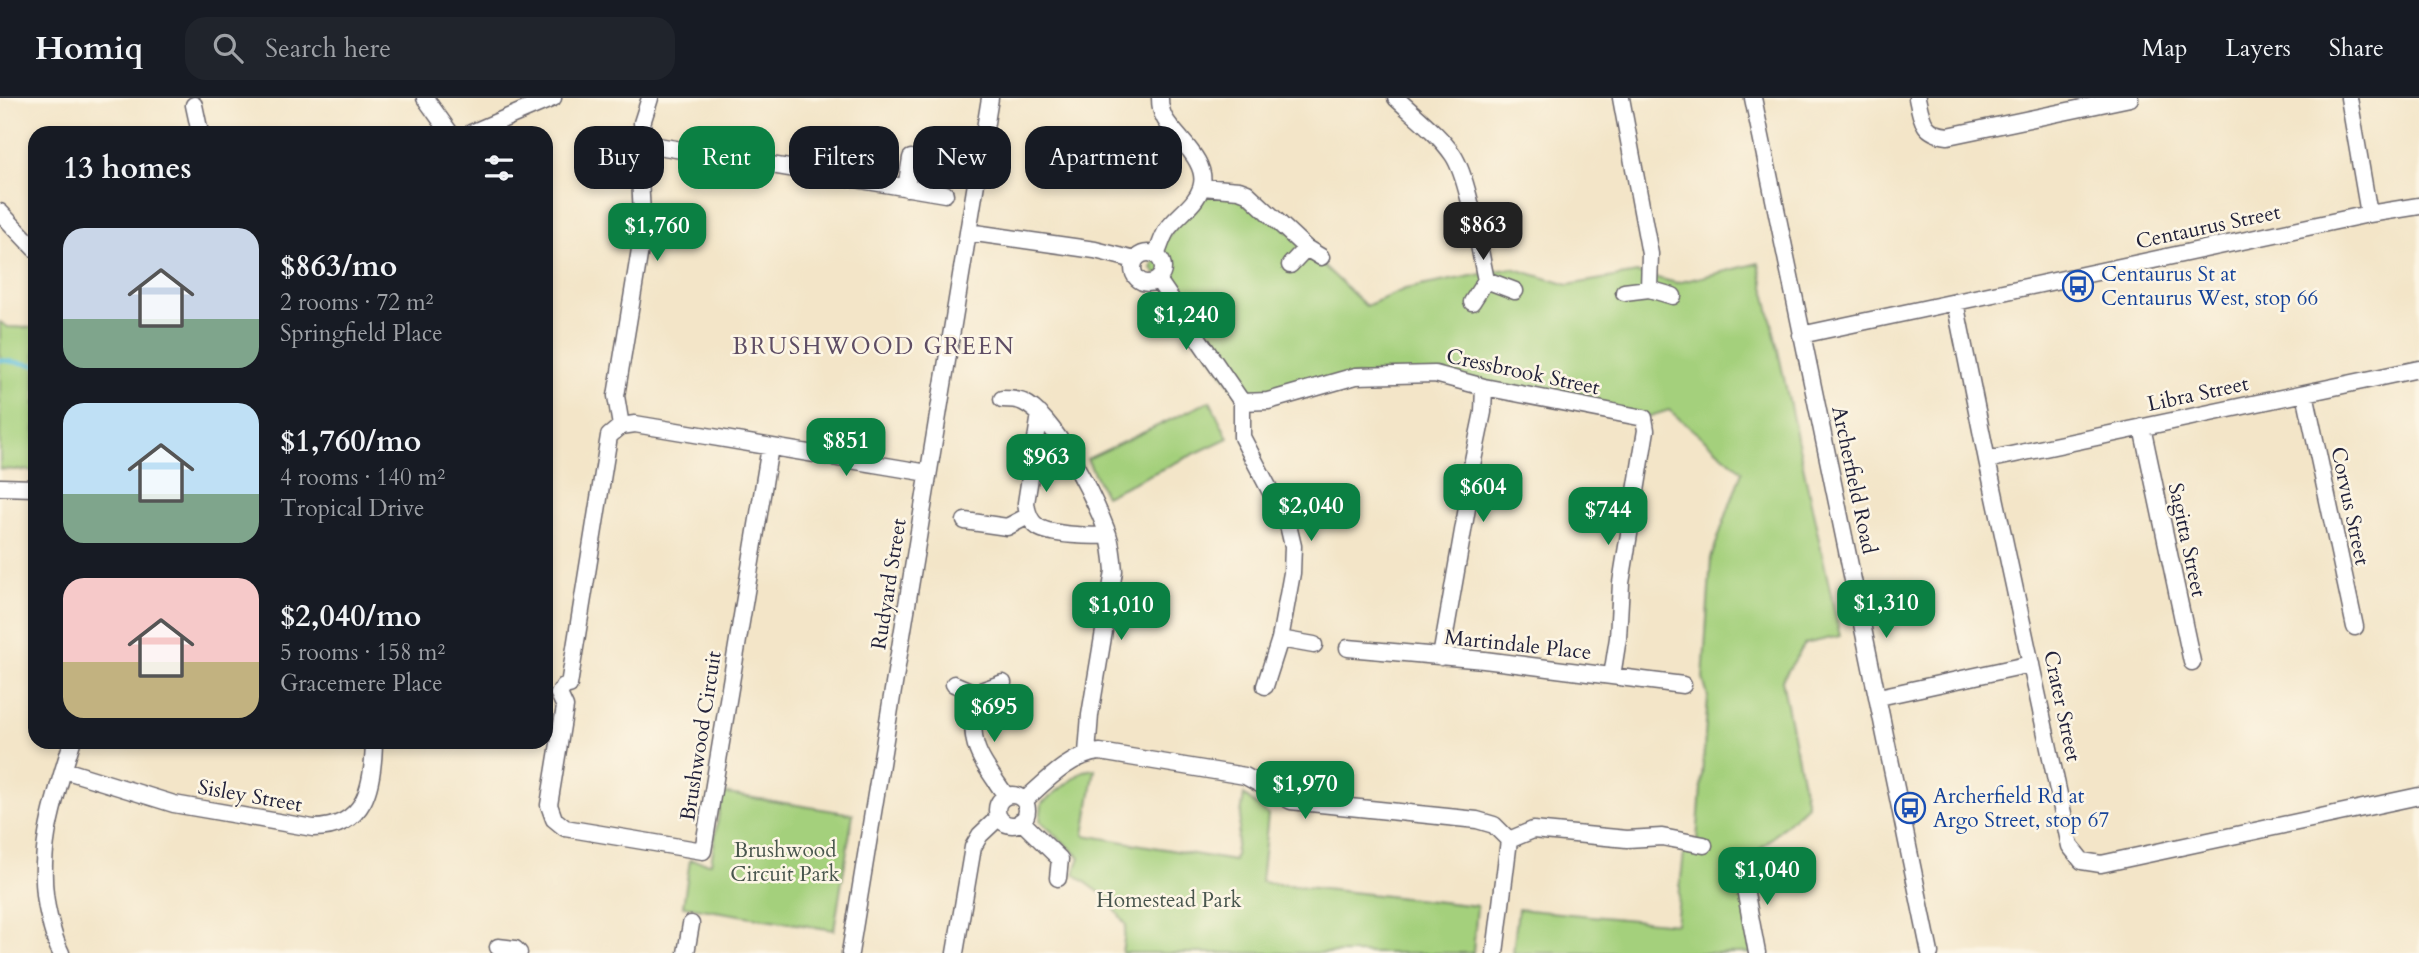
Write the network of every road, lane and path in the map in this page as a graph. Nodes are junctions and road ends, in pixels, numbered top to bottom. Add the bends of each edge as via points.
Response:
1 (425, 98) edge
2 (553, 98) edge
3 (650, 98) edge
4 (990, 98) edge
5 (1160, 98) edge
6 (1396, 98) edge
7 (1621, 98) edge
8 (1753, 98) edge
9 (1917, 98) edge
10 (2130, 98) edge
11 (2348, 98) edge
12 (2093, 102) edge
13 (194, 105) dead end
14 (198, 126) edge
15 (445, 126) edge
16 (487, 126) edge
17 (643, 126) edge
18 (1170, 126) edge
19 (1182, 139) edge
20 (664, 147) edge
21 (911, 158) dead end
22 (1202, 187) junction
23 (905, 188) junction
24 (641, 189) edge
25 (945, 194) dead end
26 (2419, 205) edge
27 (0, 212) edge
28 (2369, 214) junction
29 (968, 232) junction
30 (28, 242) edge
31 (1306, 248) junction
32 (1156, 255) junction
33 (1321, 257) dead end
34 (1135, 260) junction
35 (1290, 265) dead end
36 (1158, 280) junction
37 (1486, 280) junction
38 (1649, 289) junction
39 (1515, 291) dead end
40 (1624, 292) dead end
41 (1673, 296) dead end
42 (1472, 302) dead end
43 (1955, 302) junction
44 (1801, 335) junction
45 (2419, 369) edge
46 (1484, 387) junction
47 (2305, 393) junction
48 (1002, 398) dead end
49 (1242, 402) junction
50 (1040, 414) junction
51 (621, 426) junction
52 (2142, 427) junction
53 (770, 447) junction
54 (1987, 460) junction
55 (928, 473) junction
56 (0, 487) edge
57 (28, 488) edge
58 (1028, 516) junction
59 (965, 521) dead end
60 (1108, 535) junction
61 (2355, 627) dead end
62 (1280, 639) junction
63 (1314, 645) dead end
64 (1348, 648) dead end
65 (1441, 657) junction
66 (2192, 662) dead end
67 (2031, 664) junction
68 (1612, 676) junction
69 (1003, 683) dead end
70 (954, 684) dead end
71 (1683, 685) dead end
72 (1265, 686) dead end
73 (975, 693) junction
74 (1879, 697) junction
75 (70, 749) edge
76 (374, 749) edge
77 (1087, 753) junction
78 (64, 770) junction
79 (1006, 796) junction
80 (2419, 796) edge
81 (1024, 801) junction
82 (999, 817) junction
83 (1021, 821) junction
84 (1509, 840) junction
85 (1704, 845) dead end
86 (1741, 867) dead end
87 (1058, 878) dead end
88 (691, 924) dead end
89 (498, 947) dead end
90 (58, 952) edge
91 (519, 953) edge
92 (686, 953) edge
93 (849, 953) edge
94 (955, 953) edge
95 (1495, 953) edge
96 (1757, 953) edge
97 (1930, 953) edge

1 - 15 street
2 - 16 street
3 - 17 street
4 - 29 street, Rudyard Street
5 - 18 street via 1161,111
6 - 37 street via 1455,158
7 - 38 street via 1650,254
8 - 44 street, Archerfield Road
9 - 12 street via 1922,121 1934,134 1948,136
10 - 12 street
11 - 28 street
13 - 14 street
19 - 22 street via 1201,173
20 - 23 street
21 - 23 street
22 - 31 street via 1247,193
22 - 32 street via 1167,231
23 - 25 street
24 - 51 street via 643,231 616,396
26 - 28 street, Centaurus Street
27 - 30 street
28 - 43 street, Centaurus Street
29 - 34 street
29 - 55 street, Rudyard Street
31 - 33 street
31 - 35 street
32 - 34 street via 1145,253
32 - 36 street via 1164,269
34 - 36 street via 1137,279 1147,283
36 - 49 street
37 - 39 street
37 - 42 street
38 - 40 street
38 - 41 street
43 - 44 street, Centaurus Street
43 - 54 street, Crater Street
44 - 74 street, Archerfield Road
45 - 47 street, Libra Street
46 - 49 street, Cressbrook Street via 1435,374 1356,376 1268,401
46 - 65 street
46 - 68 street, Cressbrook Street via 1644,418
47 - 52 street, Libra Street
47 - 61 street, Corvus Street
48 - 50 street via 1022,401
49 - 62 street via 1242,437 1288,525 1293,546
50 - 58 street via 1026,503
50 - 60 street via 1070,459
51 - 53 street via 635,424
51 - 53 street, Brushwood Circuit via 609,436 569,685 559,694 565,707 549,805 554,819 565,828 703,851
52 - 54 street, Libra Street
52 - 66 street, Sagitta Street
53 - 55 street
54 - 67 street, Crater Street
55 - 93 street, Rudyard Street
56 - 57 street
58 - 59 street via 1007,527
58 - 60 street via 1039,528 1088,537
60 - 77 street via 1114,571
62 - 63 street
62 - 72 street
64 - 65 street, Martindale Place
65 - 68 street, Martindale Place
67 - 74 street
67 - 80 street, Crater Street via 2070,846 2081,861 2101,864
68 - 71 street, Martindale Place
69 - 73 street
70 - 73 street
73 - 79 street via 973,742
74 - 97 street, Archerfield Road
75 - 78 street
76 - 78 street, Sisley Street via 362,805 353,816 325,828 174,804
77 - 81 street
77 - 84 street via 1245,776 1292,801 1477,820 1494,825
78 - 90 street via 44,843 47,909
79 - 81 street
79 - 82 street via 998,806
81 - 83 street via 1026,812
82 - 83 street via 1009,825
82 - 94 street via 973,847
83 - 87 street via 1060,859
84 - 85 street via 1533,830 1627,839 1662,837
84 - 95 street
86 - 96 street
88 - 92 street
89 - 91 street

